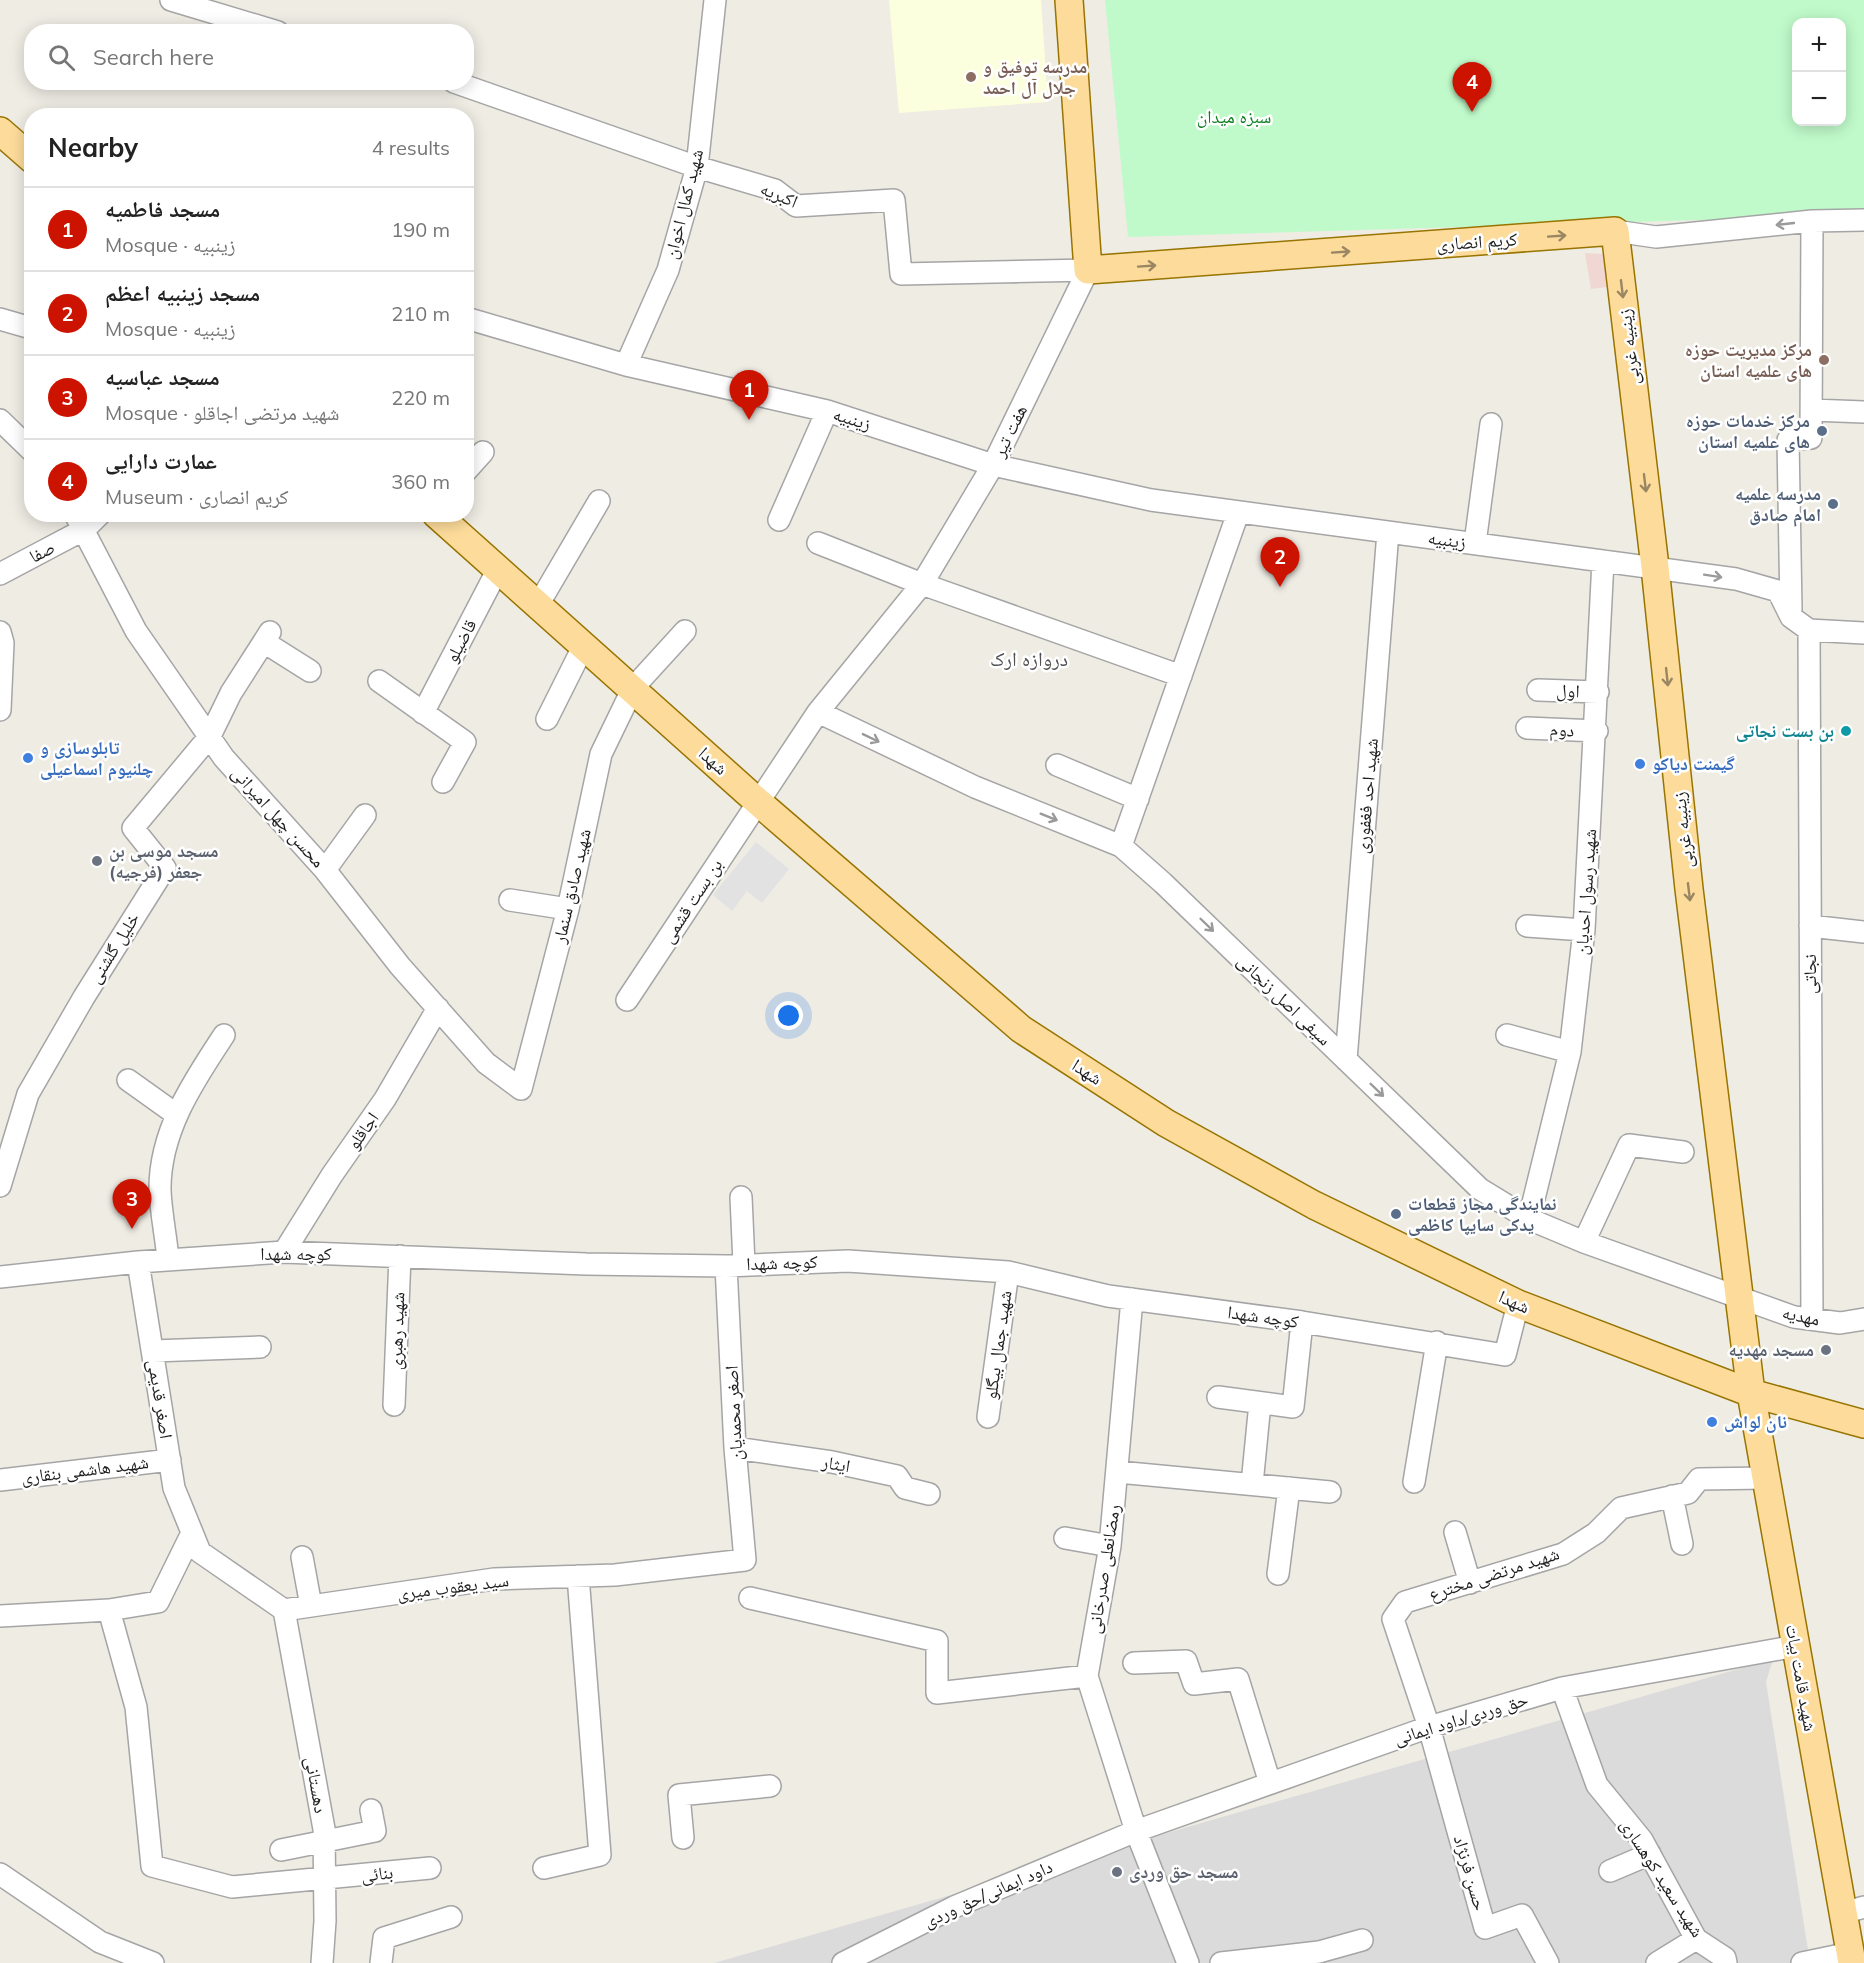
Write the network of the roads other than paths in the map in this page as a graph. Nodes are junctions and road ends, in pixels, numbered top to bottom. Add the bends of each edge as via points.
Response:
1 (171, 0) edge
2 (715, 0) edge
3 (1069, 0) edge
4 (1080, 0) edge
5 (251, 24) edge
6 (474, 89) edge
7 (0, 131) edge
8 (24, 152) edge
9 (697, 167) junction
10 (1864, 220) edge
11 (1812, 221) junction
12 (1615, 231) junction
13 (1093, 270) junction
14 (0, 319) edge
15 (474, 320) edge
16 (24, 326) edge
17 (626, 365) junction
18 (1812, 410) junction
19 (827, 411) junction
20 (1864, 412) edge
21 (0, 420) edge
22 (1491, 424) dead end
23 (24, 443) edge
24 (483, 452) dead end
25 (474, 462) edge
26 (993, 465) junction
27 (599, 501) dead end
28 (1238, 513) junction
29 (779, 519) dead end
30 (80, 522) edge
31 (445, 522) edge
32 (1388, 532) junction
33 (818, 543) dead end
34 (1475, 543) junction
35 (1603, 561) junction
36 (1655, 567) junction
37 (498, 569) junction
38 (0, 574) edge
39 (922, 584) junction
40 (538, 604) junction
41 (1791, 617) junction
42 (1809, 630) junction
43 (685, 631) dead end
44 (0, 632) edge
45 (1864, 633) edge
46 (584, 645) junction
47 (310, 671) dead end
48 (1181, 676) junction
49 (379, 681) dead end
50 (633, 688) junction
51 (1538, 690) dead end
52 (1598, 692) junction
53 (0, 710) edge
54 (818, 712) junction
55 (423, 713) junction
56 (548, 719) dead end
57 (1527, 728) dead end
58 (1597, 731) junction
59 (210, 736) junction
60 (1057, 765) dead end
61 (443, 782) dead end
62 (1137, 799) junction
63 (757, 801) junction
64 (365, 815) dead end
65 (1121, 846) junction
66 (325, 870) junction
67 (510, 900) dead end
68 (568, 909) junction
69 (1527, 926) dead end
70 (1810, 926) junction
71 (1584, 930) junction
72 (1864, 932) edge
73 (627, 1000) dead end
74 (438, 1008) junction
75 (224, 1035) dead end
76 (1507, 1035) dead end
77 (1570, 1052) junction
78 (1346, 1060) junction
79 (128, 1080) dead end
80 (522, 1089) joint
81 (177, 1115) junction
82 (1683, 1152) dead end
83 (0, 1186) edge
84 (741, 1197) dead end
85 (1529, 1219) junction
86 (1584, 1242) junction
87 (284, 1252) junction
88 (400, 1256) junction
89 (168, 1260) junction
90 (138, 1262) junction
91 (735, 1265) junction
92 (1008, 1272) junction
93 (0, 1277) edge
94 (1740, 1298) junction
95 (1132, 1299) junction
96 (1518, 1305) junction
97 (1864, 1318) edge
98 (1812, 1319) junction
99 (1302, 1322) junction
100 (1437, 1342) junction
101 (260, 1347) dead end
102 (153, 1351) junction
103 (1751, 1393) junction
104 (1218, 1397) dead end
105 (1260, 1402) junction
106 (394, 1406) dead end
107 (988, 1418) dead end
108 (1864, 1424) edge
109 (735, 1448) junction
110 (170, 1460) junction
111 (1118, 1472) junction
112 (1766, 1478) junction
113 (0, 1480) edge
114 (1414, 1482) dead end
115 (1252, 1484) junction
116 (1289, 1488) junction
117 (1330, 1492) dead end
118 (929, 1494) dead end
119 (1672, 1497) junction
120 (1455, 1532) dead end
121 (192, 1533) junction
122 (1065, 1538) dead end
123 (1682, 1544) dead end
124 (1110, 1546) junction
125 (302, 1557) dead end
126 (745, 1560) joint
127 (1278, 1575) dead end
128 (578, 1576) junction
129 (1470, 1583) junction
130 (750, 1598) dead end
131 (311, 1606) junction
132 (109, 1610) junction
133 (284, 1610) junction
134 (0, 1616) edge
135 (1796, 1646) junction
136 (1134, 1663) dead end
137 (1087, 1676) junction
138 (1562, 1688) junction
139 (1429, 1727) junction
140 (1270, 1783) junction
141 (770, 1786) dead end
142 (371, 1810) dead end
143 (1136, 1831) junction
144 (683, 1838) dead end
145 (324, 1842) junction
146 (281, 1851) dead end
147 (1650, 1854) junction
148 (430, 1868) dead end
149 (544, 1868) dead end
150 (1610, 1871) dead end
151 (0, 1874) edge
152 (325, 1880) junction
153 (1853, 1910) edge
154 (451, 1917) dead end
155 (1696, 1938) junction
156 (1362, 1940) dead end
157 (1851, 1958) edge
158 (153, 1963) edge
159 (322, 1963) edge
160 (381, 1963) edge
161 (843, 1963) edge
162 (1188, 1963) edge
163 (1221, 1963) edge
164 (1548, 1963) edge
165 (1658, 1963) edge
166 (1726, 1963) edge
167 (1802, 1963) edge

1 - 5 street
2 - 9 street, شهید کمال اخوان
3 - 13 main road, هفت تیر
4 - 13 main road
6 - 9 street, اکبریه
7 - 8 main road
9 - 13 street, اکبریه via 775,190 796,206 894,200 900,274
9 - 17 street, شهید کمال اخوان via 668,270
10 - 11 street, کریم انصاری
11 -> 12 street, کریم انصاری via 1656,237
11 - 18 street
13 -> 12 main road, کریم انصاری
12 -> 36 main road, زینبیه غربی
13 - 26 street, هفت تیر
14 - 16 street
15 - 17 street, زینبیه
17 - 19 street, زینبیه
18 - 20 street
18 - 41 street via 1811,438 1788,440
19 - 26 street, زینبیه
19 - 29 street
21 - 23 street
22 - 34 street
24 - 25 street
26 - 28 street, زینبیه via 1151,500
26 - 39 street, هفت تیر
27 - 40 street
28 - 32 street, زینبیه
28 - 48 street
30 - 38 street, صفا
30 - 59 street, محسن چهل امیرانی via 136,631
31 - 37 main road, شهدا
32 - 34 street, زینبیه
32 - 78 street, شهید احد فغفوری
33 - 39 street
34 - 35 street, زینبیه
35 - 36 street, زینبیه
35 - 52 street, شهید رسول احدیان
36 -> 41 street, زینبیه via 1736,579 1778,591
36 -> 94 main road, زینبیه غربی via 1689,889
37 - 40 main road, شهدا
37 - 55 street, قاضیلو
39 - 48 street
39 - 54 street, هفت تیر
40 - 46 main road, شهدا
41 - 42 street
42 - 45 street
42 - 70 street, نجاتی
43 - 50 street, شهید صادق سنمار
44 - 53 street
46 - 50 main road, شهدا
46 - 56 street
47 - 59 street via 267,637 231,693
48 - 62 street
49 - 55 street
50 - 63 main road, شهدا
50 - 68 street, شهید صادق سنمار via 601,754
51 - 52 street, اول
52 - 58 street, شهید رسول احدیان
54 - 63 street, هفت تیر
54 -> 65 street, سیفی اصل زنجانی via 975,788
55 - 61 street via 465,742
57 - 58 street, دوم
58 - 71 street, شهید رسول احدیان
59 - 66 street, محسن چهل امیرانی via 224,758
59 - 83 street, خلیل گلشنی via 133,828 165,868 28,1094
60 - 62 street
62 - 65 street
63 - 73 street, بن بست قشمی
63 - 96 main road, شهدا via 1021,1029 1166,1123 1304,1200
64 - 66 street
65 -> 78 street, سیفی اصل زنجانی
66 - 74 street, محسن چهل امیرانی
67 - 68 street
68 - 80 street, شهید صادق سنمار
69 - 71 street
70 - 72 street
70 - 98 street, نجاتی
71 - 77 street, شهید رسول احدیان
74 - 80 street, محسن چهل امیرانی via 486,1063
74 - 87 street, اجاقلو via 385,1099
75 - 81 street
76 - 77 street
77 - 85 street, شهید رسول احدیان
78 -> 85 street, سیفی اصل زنجانی via 1480,1189
79 - 81 street
81 - 89 street via 169,1130 160,1190
82 - 86 street via 1629,1145
84 - 91 street, اصغر محمدیان
85 - 86 street, سیفی اصل زنجانی
86 - 94 street, سیفی اصل زنجانی
87 - 88 street, کوچه شهدا
87 - 89 street, کوچه شهدا
88 - 91 street, کوچه شهدا via 586,1264
88 - 106 street, شهید رهبری
89 - 90 street, کوچه شهدا
90 - 93 street, کوچه شهدا
90 - 102 street, اصغر قدیمی
91 - 92 street, کوچه شهدا via 848,1261
91 - 109 street, اصغر محمدیان
92 - 95 street, کوچه شهدا
92 - 107 street, شهید جمال بیگلو
94 - 98 street, مهدیه via 1794,1317
94 - 103 main road, زینبیه غربی
95 - 99 street, کوچه شهدا
95 - 111 street, رمضانعلی صدرخانی
96 - 100 street, کوچه شهدا via 1505,1355
96 - 103 main road, شهدا
97 - 98 street, مهدیه via 1840,1323
99 - 100 street, کوچه شهدا
99 - 105 street via 1293,1407
100 - 114 street
101 - 102 street
102 - 110 street, اصغر قدیمی
103 - 108 main road, شهدا
103 - 112 main road, شهید قامت بیات
104 - 105 street
105 - 115 street
109 - 118 street, ایثار via 897,1476 905,1488
109 - 126 street, اصغر محمدیان
110 - 113 street, شهید هاشمی بنقاری
110 - 121 street, اصغر قدیمی via 174,1488
111 - 115 street
111 - 124 street, رمضانعلی صدرخانی
112 - 119 street, شهید مرتضی مخترع via 1699,1479 1688,1493
112 - 135 main road, شهید قامت بیات
115 - 116 street
116 - 117 street
116 - 127 street
119 - 123 street
119 - 129 street, شهید مرتضی مخترع via 1621,1508 1596,1533 1563,1554
120 - 129 street
121 - 132 street via 158,1602
121 - 133 street via 200,1552
122 - 124 street
124 - 137 street, رمضانعلی صدرخانی
125 - 131 street
126 - 128 street, سید یعقوب میری
128 - 131 street, سید یعقوب میری via 494,1580
128 - 149 street via 600,1855
129 - 139 street, شهید مرتضی مخترع via 1405,1602 1393,1619
130 - 137 street via 936,1641 938,1693
131 - 133 street, سید یعقوب میری
132 - 134 street
132 - 152 street, بنائی via 136,1707 152,1866 232,1887
133 - 145 street, دهستانی
135 - 138 street, حق وردی/داود ایمانی
135 - 153 main road, شهید قامت بیات
136 - 140 street via 1186,1661 1194,1684 1238,1679
137 - 143 street, رمضانعلی صدرخانی
138 - 139 street, حق وردی/داود ایمانی
138 - 147 street, شهید سعید کوهساری via 1597,1785
139 - 140 street, حق وردی/داود ایمانی
139 - 164 street, حسن فرنژاد via 1485,1928 1522,1915
140 - 143 street, حق وردی/داود ایمانی
141 - 144 street via 679,1795
142 - 145 street via 375,1831
143 - 161 street, داود ایمانی/حق وردی via 954,1907
143 - 162 street, رمضانعلی صدرخانی
145 - 146 street
145 - 152 street, دهستانی
147 - 150 street
147 - 155 street, شهید سعید کوهساری
148 - 152 street, بنائی
151 - 158 street via 100,1942
152 - 159 street, دهستانی
153 - 157 main road, شهید قامت بیات
154 - 160 street via 384,1938
155 - 165 street
155 - 166 street, شهید سعید کوهساری via 1725,1958
156 - 163 street via 1319,1952
157 - 167 street

